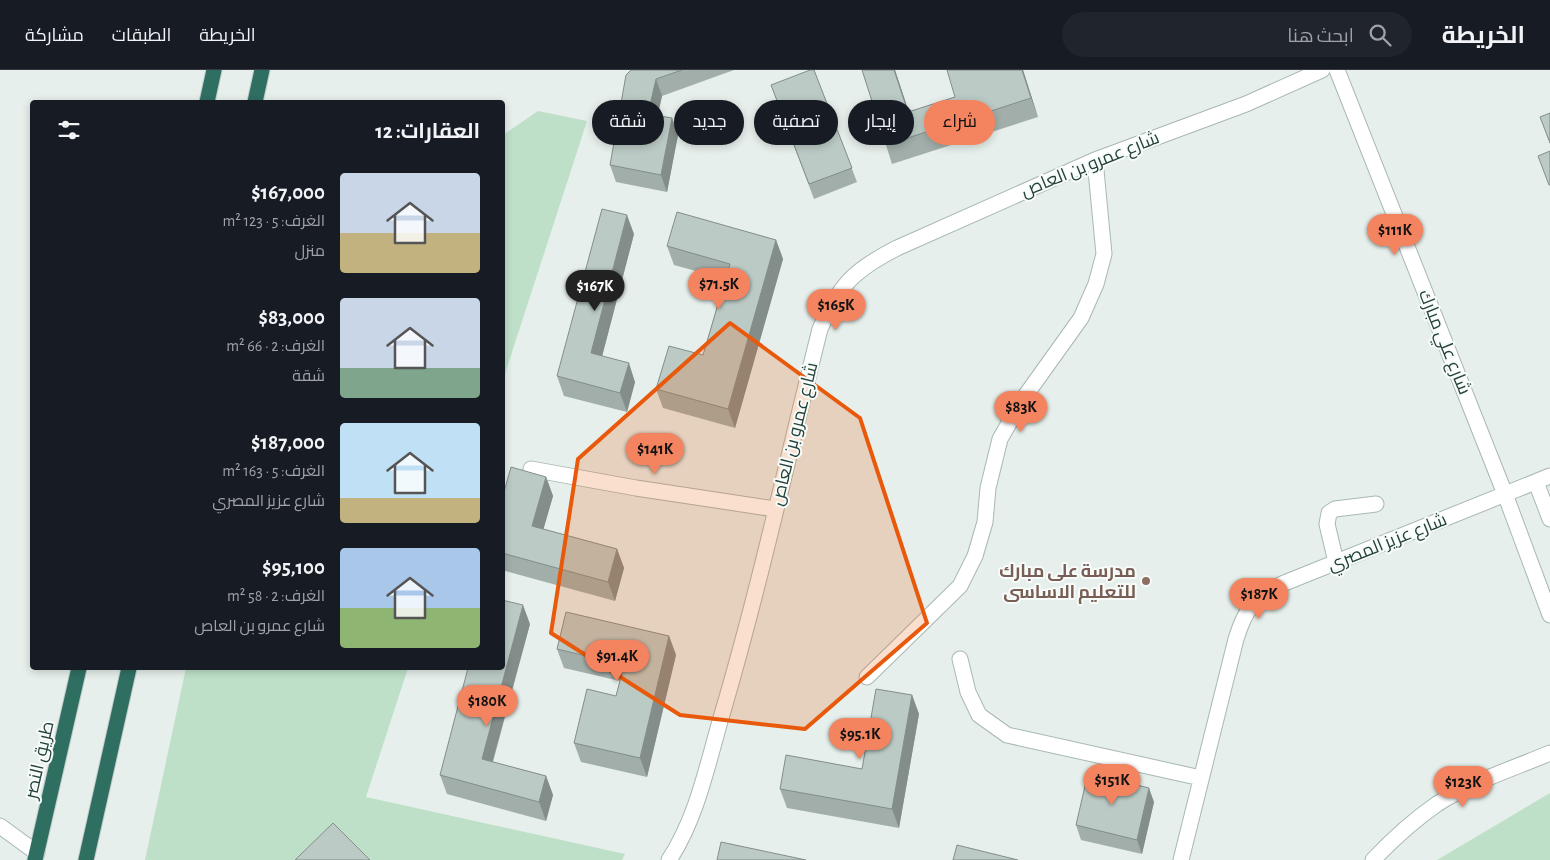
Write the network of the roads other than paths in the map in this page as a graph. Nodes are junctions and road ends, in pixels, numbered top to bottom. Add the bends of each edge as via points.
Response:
1 (214, 70) edge
2 (262, 70) edge
3 (1322, 70) edge
4 (1337, 70) edge
5 (207, 100) edge
6 (255, 100) edge
7 (1095, 160) junction
8 (531, 469) dead end
9 (1543, 479) edge
10 (1505, 494) junction
11 (1376, 504) dead end
12 (775, 509) junction
13 (1550, 519) edge
14 (1336, 562) junction
15 (1550, 614) edge
16 (960, 659) dead end
17 (79, 670) edge
18 (129, 670) edge
19 (867, 676) dead end
20 (1550, 753) edge
21 (1201, 778) junction
22 (0, 826) edge
23 (36, 857) edge
24 (86, 860) edge
25 (668, 860) edge
26 (1181, 860) edge
27 (1373, 860) edge

1 - 5 highway
2 - 6 highway
3 - 7 street, شارع عمرو بن العاص via 1246,104
4 - 10 street, شارع علي مبارك
7 - 12 street, شارع عمرو بن العاص via 897,248 872,261 849,279 832,302 820,329
7 - 19 street via 1104,254 1096,284 1081,318 1023,399 1000,440 976,556 960,586
8 - 12 street
9 - 10 street, شارع عزيز المصري
9 - 13 street
10 - 14 street, شارع عزيز المصري
10 - 15 street, شارع علي مبارك
11 - 14 street via 1335,509 1329,513 1328,524
12 - 25 street, شارع عمرو بن العاص via 709,764 690,818
14 - 21 street, شارع عزيز المصري via 1265,593 1242,618
16 - 21 street via 968,692 979,715 1007,734
17 - 23 highway, طريق النصر
18 - 24 highway
20 - 27 street via 1484,780 1438,804 1391,840
21 - 26 street, شارع عزيز المصري
22 - 23 street

